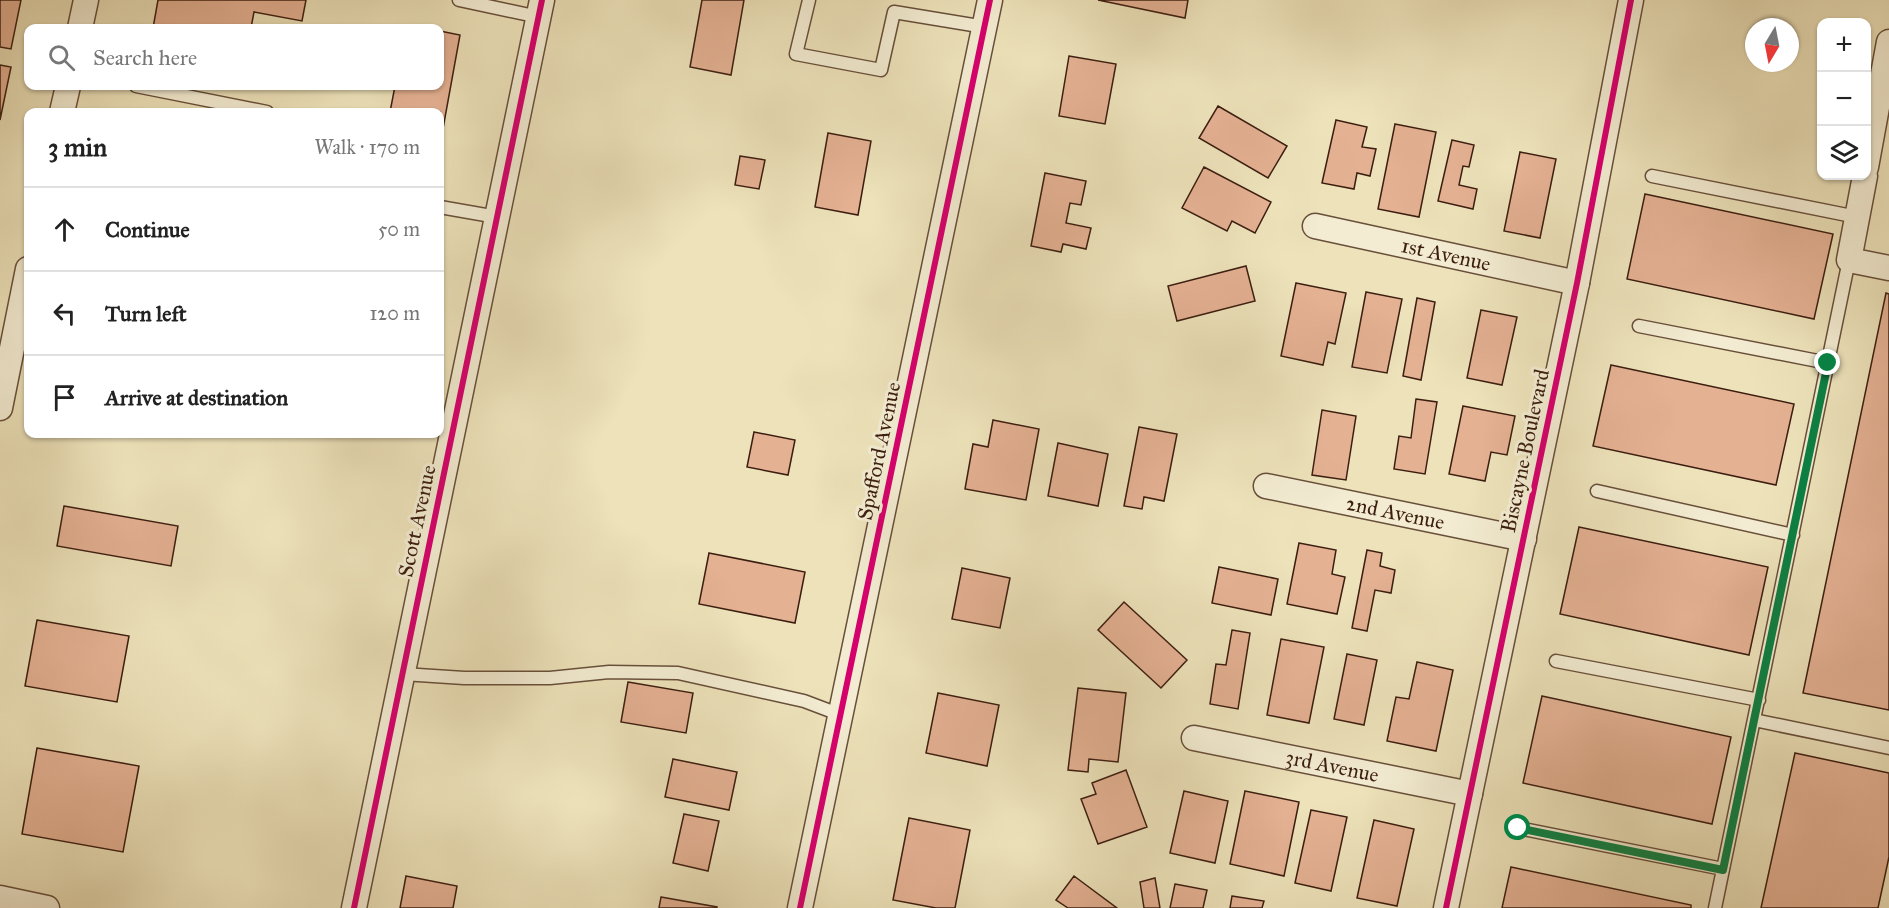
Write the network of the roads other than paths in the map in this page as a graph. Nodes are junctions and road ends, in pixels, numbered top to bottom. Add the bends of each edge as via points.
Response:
1 (86, 0) edge
2 (459, 0) edge
3 (809, 0) edge
4 (990, 0) edge
5 (1631, 0) edge
6 (896, 6) edge
7 (540, 8) edge
8 (81, 24) edge
9 (985, 27) junction
10 (1889, 42) edge
11 (67, 90) edge
12 (156, 90) edge
13 (63, 108) edge
14 (247, 108) edge
15 (1883, 110) edge
16 (1871, 150) edge
17 (1652, 176) dead end
18 (1864, 180) edge
19 (444, 208) edge
20 (497, 217) junction
21 (1857, 218) junction
22 (1315, 226) dead end
23 (1850, 260) junction
24 (1889, 268) edge
25 (1577, 284) junction
26 (24, 312) edge
27 (1639, 326) dead end
28 (22, 333) edge
29 (1828, 363) junction
30 (3, 378) edge
31 (0, 408) edge
32 (448, 414) edge
33 (444, 437) edge
34 (444, 438) edge
35 (1266, 486) dead end
36 (1597, 490) dead end
37 (1793, 535) junction
38 (1524, 539) junction
39 (1556, 661) dead end
40 (403, 674) junction
41 (1759, 700) junction
42 (841, 715) junction
43 (1754, 720) junction
44 (1194, 738) dead end
45 (1889, 748) edge
46 (1470, 794) junction
47 (1518, 828) dead end
48 (1723, 870) junction
49 (0, 898) edge
50 (47, 908) edge
51 (354, 908) edge
52 (800, 908) edge
53 (1446, 908) edge
54 (1715, 908) edge

1 - 8 street
2 - 7 lane
3 - 6 lane via 796,54 881,70
4 - 9 street, Spafford Avenue
5 - 25 street, Biscayne Boulevard
6 - 9 lane
7 - 20 street, Scott Avenue
9 - 42 street, Spafford Avenue
10 - 15 street
11 - 13 street
12 - 14 lane
15 - 16 street
17 - 21 lane
18 - 21 street
19 - 20 lane
20 - 32 street, Scott Avenue
21 - 23 street
22 - 25 street, 1st Avenue
23 - 24 street
23 - 29 lane
25 - 38 street, Biscayne Boulevard
26 - 28 street
27 - 29 lane
28 - 30 street
29 - 37 lane
30 - 31 street
32 - 33 street, Scott Avenue
34 - 40 street, Scott Avenue
35 - 38 street, 2nd Avenue
36 - 37 lane
37 - 41 lane
38 - 46 street, Biscayne Boulevard
39 - 41 lane
40 - 42 lane via 549,678 609,672 678,673 804,701
40 - 51 street, Scott Avenue
41 - 43 lane
42 - 52 street, Spafford Avenue
43 - 45 lane
43 - 48 lane
44 - 46 street, 3rd Avenue
46 - 53 street, Biscayne Boulevard
47 - 48 lane
48 - 54 lane
49 - 50 street

